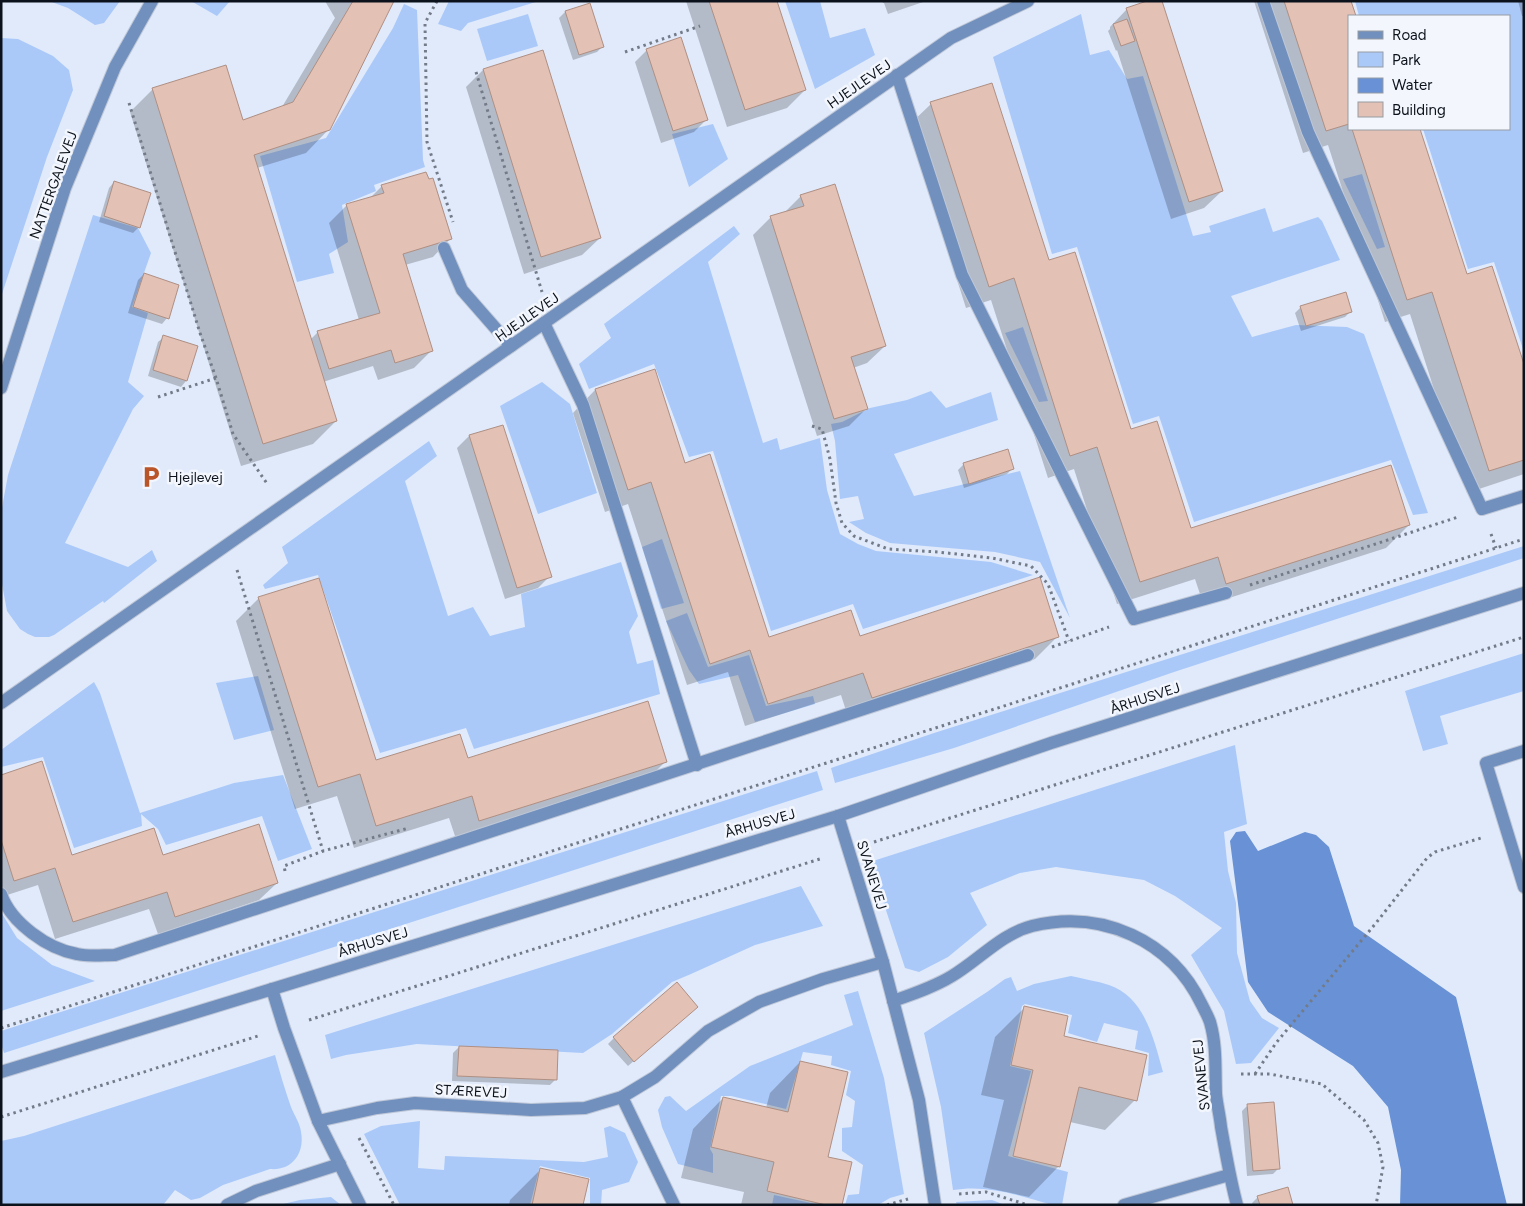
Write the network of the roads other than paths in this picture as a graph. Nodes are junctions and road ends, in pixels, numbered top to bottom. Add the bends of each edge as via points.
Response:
1 (152, 1) edge
2 (1028, 1) edge
3 (1262, 1) edge
4 (898, 75) junction
5 (444, 248) road end
6 (547, 321) junction
7 (511, 346) junction
8 (1, 388) edge
9 (1524, 496) edge
10 (1226, 593) road end
11 (1524, 593) edge
12 (1028, 655) road end
13 (2, 699) edge
14 (1524, 751) edge
15 (697, 765) junction
16 (838, 816) junction
17 (1524, 887) edge
18 (1, 894) edge
19 (882, 962) junction
20 (272, 989) junction
21 (893, 1001) junction
22 (1, 1072) edge
23 (622, 1098) junction
24 (318, 1122) junction
25 (340, 1164) junction
26 (1229, 1175) junction
27 (227, 1205) edge
28 (360, 1205) edge
29 (674, 1205) edge
30 (935, 1205) edge
31 (1124, 1205) edge
32 (1238, 1205) edge

1 - 8 street, NATTERGALEVEJ via 115,67 65,188
2 - 4 street, HJEJLEVEJ via 951,38
3 - 9 street via 1308,132 1482,510
4 - 6 street, HJEJLEVEJ
4 - 10 street via 962,275 1134,619
5 - 7 street via 462,290
6 - 7 street, HJEJLEVEJ
6 - 15 street via 584,405
7 - 13 street, HJEJLEVEJ
11 - 16 street, ÅRHUSVEJ via 1051,743
12 - 15 street
14 - 17 street via 1486,763
15 - 18 street via 115,956 77,954 43,942 17,920
16 - 19 street, SVANEVEJ
16 - 20 street, ÅRHUSVEJ
19 - 21 street, SVANEVEJ
19 - 23 street, STÆREVEJ via 759,1002 708,1031 655,1077
20 - 22 street, ÅRHUSVEJ
20 - 24 street
21 - 26 street, SVANEVEJ via 932,987 997,942 1030,927 1068,921 1105,925 1140,937 1170,959 1194,988 1210,1022 1216,1058 1216,1094
21 - 30 street, SVANEVEJ via 920,1100
23 - 24 street, STÆREVEJ via 585,1108 531,1110 415,1103
23 - 29 street
24 - 25 street
25 - 27 street via 256,1191
25 - 28 street
26 - 31 street
26 - 32 street, SVANEVEJ

